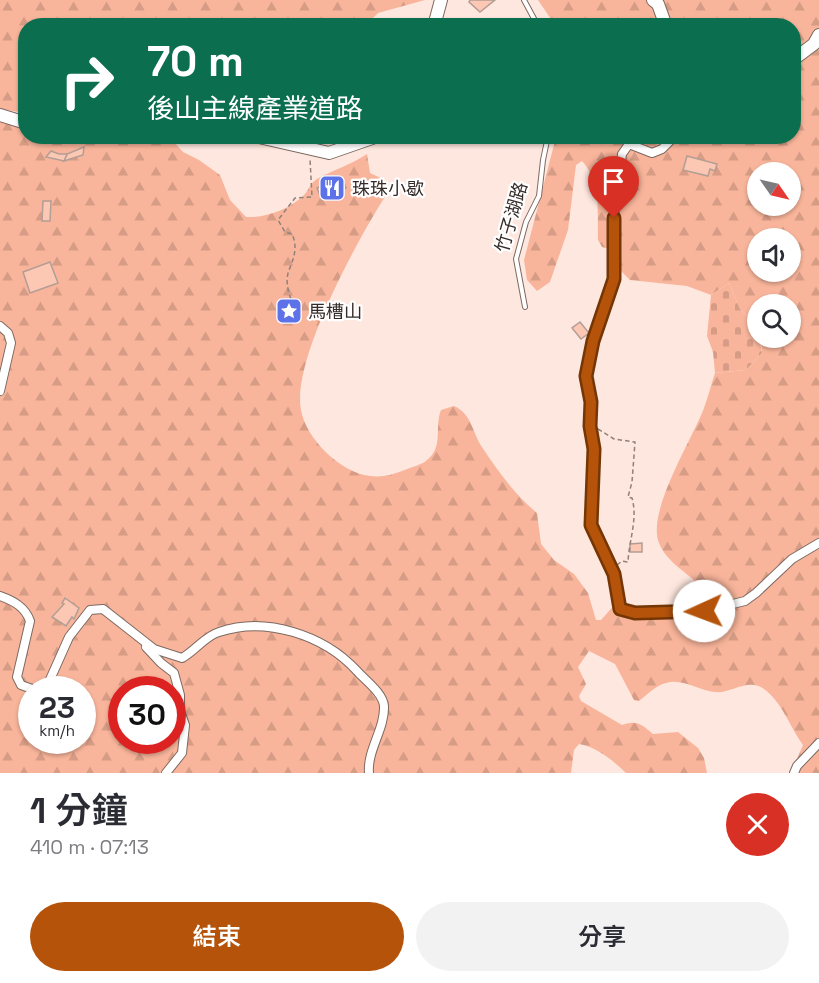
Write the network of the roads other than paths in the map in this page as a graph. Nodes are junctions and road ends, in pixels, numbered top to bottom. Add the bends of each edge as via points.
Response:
1 (441, 0) edge
2 (524, 0) edge
3 (653, 0) edge
4 (436, 18) edge
5 (534, 18) edge
6 (663, 18) edge
7 (819, 35) edge
8 (801, 54) edge
9 (0, 115) edge
10 (18, 121) edge
11 (285, 144) edge
12 (354, 144) edge
13 (547, 144) edge
14 (629, 144) edge
15 (629, 144) edge
16 (667, 144) edge
17 (525, 308) dead end
18 (0, 326) edge
19 (0, 391) edge
20 (819, 543) edge
21 (0, 596) edge
22 (138, 637) junction
23 (819, 743) edge
24 (166, 773) edge
25 (369, 773) edge
26 (794, 773) edge

1 - 4 main road
2 - 5 lane
3 - 6 main road
7 - 8 main road
9 - 10 main road
11 - 12 main road via 328,153
13 - 17 lane, 竹子湖路 via 539,196 526,222 516,259
14 - 16 street via 652,153
15 - 20 street via 622,154 614,218 614,279 586,376 594,449 591,525 611,569 620,609 704,611 745,601 792,559
18 - 19 street via 11,343
21 - 22 street via 21,607 30,621 17,676 26,689 48,684 69,637 90,610 103,609
22 - 24 street via 174,673 180,695 185,725 182,753
22 - 25 street via 154,649 182,658 216,632 240,627 265,627 328,644 381,697 384,706
23 - 26 street

